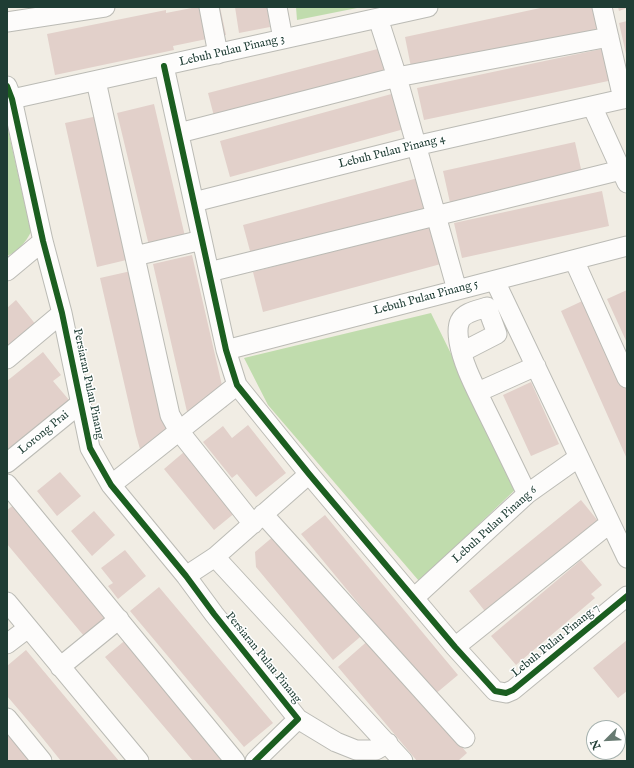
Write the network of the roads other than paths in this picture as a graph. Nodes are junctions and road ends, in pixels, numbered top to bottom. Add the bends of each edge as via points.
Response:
1 (209, 7) edge
2 (277, 7) edge
3 (428, 7) edge
4 (602, 7) edge
5 (93, 8) edge
6 (384, 14) edge
7 (7, 22) edge
8 (609, 37) junction
9 (283, 39) junction
10 (218, 54) junction
11 (164, 66) junction
12 (397, 77) junction
13 (96, 81) junction
14 (9, 92) edge
15 (625, 98) edge
16 (592, 106) junction
17 (179, 133) junction
18 (415, 146) junction
19 (624, 177) edge
20 (194, 202) junction
21 (435, 216) junction
22 (202, 240) junction
23 (43, 241) junction
24 (627, 246) edge
25 (135, 256) junction
26 (574, 260) junction
27 (9, 265) edge
28 (209, 272) junction
29 (495, 281) junction
30 (457, 290) junction
31 (62, 314) junction
32 (226, 350) junction
33 (462, 352) dead end
34 (7, 359) edge
35 (536, 366) junction
36 (627, 378) edge
37 (237, 385) junction
38 (478, 392) junction
39 (82, 402) junction
40 (179, 431) junction
41 (579, 457) junction
42 (7, 463) edge
43 (309, 474) junction
44 (7, 484) edge
45 (111, 485) junction
46 (527, 494) junction
47 (258, 519) junction
48 (610, 523) junction
49 (215, 557) junction
50 (627, 558) edge
51 (186, 576) junction
52 (414, 598) junction
53 (7, 602) edge
54 (624, 605) edge
55 (119, 620) junction
56 (28, 628) junction
57 (7, 644) edge
58 (454, 647) junction
59 (60, 667) junction
60 (7, 718) edge
61 (298, 719) junction
62 (465, 738) dead end
63 (388, 743) junction
64 (42, 761) edge
65 (139, 761) edge
66 (235, 761) edge
67 (255, 761) edge
68 (403, 761) edge

1 - 10 street
2 - 9 street
3 - 6 street, Lebuh Pulau Pinang 3
4 - 8 street
5 - 7 street
6 - 9 street, Lebuh Pulau Pinang 3
6 - 12 street
8 - 12 street
8 - 15 street
9 - 10 street, Lebuh Pulau Pinang 3
10 - 11 street, Lebuh Pulau Pinang 3
11 - 13 street, Lebuh Pulau Pinang 3
11 - 17 street
12 - 17 street
12 - 18 street
13 - 14 street, Lebuh Pulau Pinang 3
13 - 25 street
14 - 23 street, Persiaran Pulau Pinang
15 - 16 street, Lebuh Pulau Pinang 4
16 - 18 street, Lebuh Pulau Pinang 4
16 - 19 street
17 - 20 street
18 - 20 street, Lebuh Pulau Pinang 4
18 - 21 street
19 - 21 street
20 - 22 street
21 - 28 street
21 - 30 street
22 - 25 street
22 - 28 street
23 - 27 street
23 - 31 street, Persiaran Pulau Pinang
24 - 26 street, Lebuh Pulau Pinang 5
25 - 40 street via 170,415
26 - 29 street, Lebuh Pulau Pinang 5
26 - 36 street
28 - 32 street
29 - 30 street, Lebuh Pulau Pinang 5
29 - 35 street
30 - 32 street, Lebuh Pulau Pinang 5
31 - 34 street
31 - 39 street, Persiaran Pulau Pinang
32 - 37 street
33 - 38 street
35 - 38 street
35 - 41 street
37 - 40 street
37 - 43 street
38 - 46 street
39 - 42 street, Lorong Prai
39 - 45 street, Persiaran Pulau Pinang via 90,448
40 - 45 street
40 - 47 street
41 - 46 street, Lebuh Pulau Pinang 6
41 - 48 street
43 - 47 street
43 - 52 street
44 - 55 street
45 - 51 street, Persiaran Pulau Pinang
46 - 52 street, Lebuh Pulau Pinang 6
47 - 49 street
47 - 62 street
48 - 50 street
48 - 58 street
49 - 51 street
49 - 63 street
51 - 61 street, Persiaran Pulau Pinang
52 - 58 street
53 - 56 street
54 - 58 street, Lebuh Pulau Pinang 7 via 506,693 495,691
55 - 59 street
55 - 66 street
56 - 57 street
56 - 59 street
59 - 65 street
60 - 64 street
61 - 63 street via 336,742 356,750 376,750
61 - 67 street
63 - 68 street

